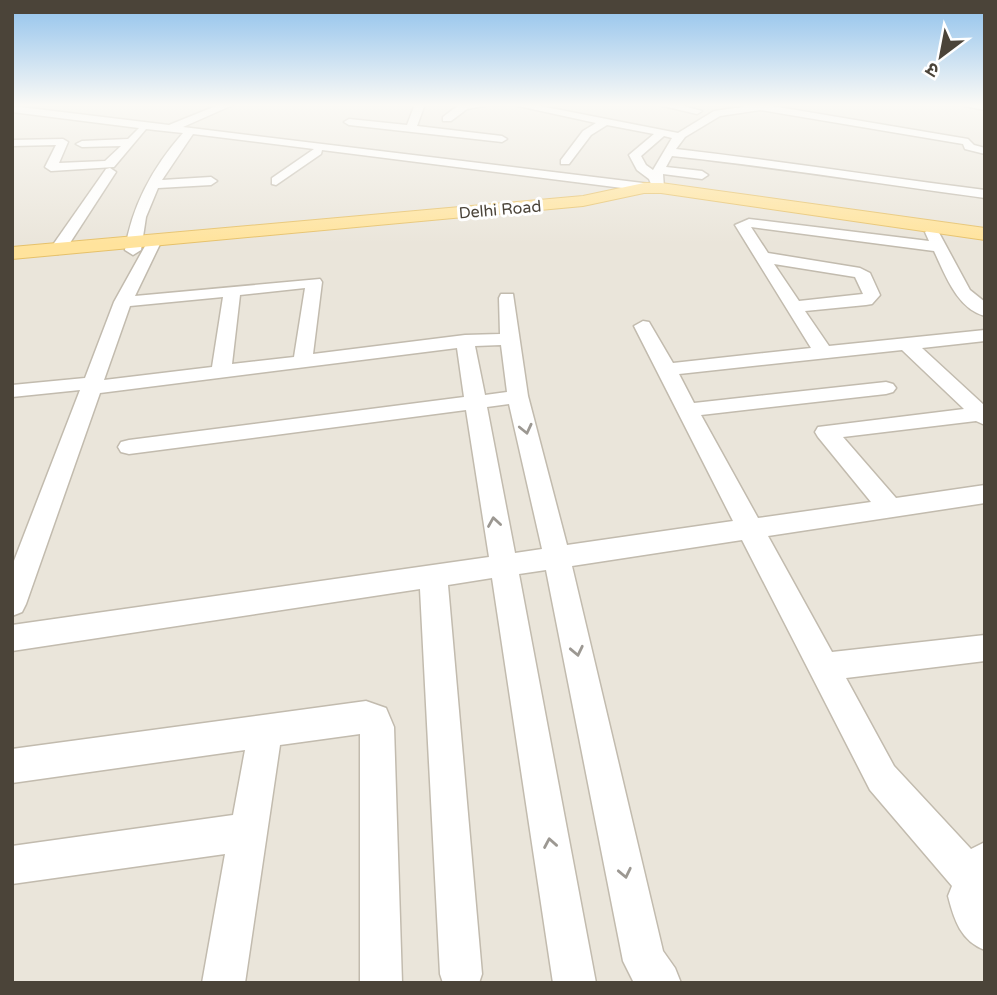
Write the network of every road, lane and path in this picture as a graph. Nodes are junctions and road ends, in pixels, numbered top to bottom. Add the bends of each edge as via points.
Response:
1 (59, 150) edge
2 (101, 150) edge
3 (174, 150) edge
4 (306, 150) edge
5 (369, 150) edge
6 (574, 150) edge
7 (641, 150) edge
8 (670, 150) edge
9 (122, 152) joint
10 (317, 152) junction
11 (667, 155) junction
12 (565, 162) dead end
13 (762, 170) dead end
14 (110, 172) dead end
15 (657, 180) junction
16 (211, 181) dead end
17 (275, 181) dead end
18 (153, 184) junction
19 (580, 185) junction
20 (701, 191) junction
21 (985, 194) edge
22 (631, 197) junction
23 (573, 202) junction
24 (985, 237) edge
25 (935, 239) junction
26 (143, 246) junction
27 (58, 249) junction
28 (12, 253) edge
29 (762, 257) junction
30 (12, 261) edge
31 (958, 284) junction
32 (985, 288) edge
33 (232, 291) junction
34 (507, 298) dead end
35 (123, 302) junction
36 (794, 307) junction
37 (985, 311) edge
38 (643, 326) dead end
39 (985, 335) edge
40 (507, 339) junction
41 (465, 341) junction
42 (906, 343) junction
43 (822, 351) junction
44 (303, 361) junction
45 (221, 370) junction
46 (666, 370) junction
47 (91, 385) junction
48 (886, 388) dead end
49 (12, 391) edge
50 (518, 397) junction
51 (475, 401) junction
52 (688, 410) junction
53 (983, 416) edge
54 (129, 447) dead end
55 (985, 494) edge
56 (890, 508) junction
57 (751, 528) junction
58 (556, 556) junction
59 (501, 565) junction
60 (433, 575) junction
61 (12, 604) edge
62 (12, 638) edge
63 (985, 648) edge
64 (823, 667) junction
65 (265, 731) junction
66 (12, 766) edge
67 (248, 832) junction
68 (12, 864) edge
69 (980, 871) edge
70 (985, 930) edge
71 (461, 974) dead end
72 (223, 983) edge
73 (381, 983) edge
74 (575, 983) edge
75 (660, 983) edge

1 - 9 street via 51,167 105,165
2 - 9 street
3 - 18 street
4 - 10 street
5 - 15 street
6 - 12 street
7 - 15 street via 635,155 641,167
8 - 11 street
10 - 17 street
10 - 19 street
11 - 13 street
11 - 15 street
11 - 21 street via 796,166
14 - 27 street
15 - 20 main road, Delhi Road
15 - 22 main road, Delhi Road
16 - 18 street
18 - 26 street via 146,200
19 - 22 street
19 - 23 main road via 582,196
20 - 22 main road
20 - 24 main road, Delhi Road
20 - 25 main road
22 - 23 main road, Delhi Road
22 - 26 main road
23 - 26 main road, Delhi Road
24 - 25 main road
25 - 29 street via 742,225
25 - 31 street
26 - 27 main road, Delhi Road
26 - 30 main road
26 - 35 street
27 - 28 main road, Delhi Road
29 - 36 street
29 - 36 street via 860,273 872,295 866,300
31 - 32 street
31 - 37 street via 962,293
33 - 35 street
33 - 44 street via 314,282
33 - 45 street
34 - 40 street
35 - 47 street
36 - 43 street
38 - 46 street
39 - 42 street
40 - 41 street
40 - 50 street
41 - 44 street
41 - 51 street
42 - 43 street
42 - 53 street
43 - 46 street
44 - 45 street
45 - 47 street
46 - 52 street
47 - 49 street
47 - 61 street
48 - 52 street
50 - 51 street
50 -> 58 street
51 - 54 street
59 -> 51 street
52 - 57 street
53 - 56 street via 826,432
55 - 56 street
56 - 57 street
57 - 58 street
57 - 64 street
58 - 59 street
58 -> 75 street via 644,961
59 - 60 street
74 -> 59 street
60 - 62 street
60 - 71 street
63 - 64 street
64 - 69 street via 882,778 900,801
65 - 66 street
65 - 67 street
65 - 73 street via 374,719
67 - 68 street
67 - 72 street
69 - 70 street via 968,896 972,912

